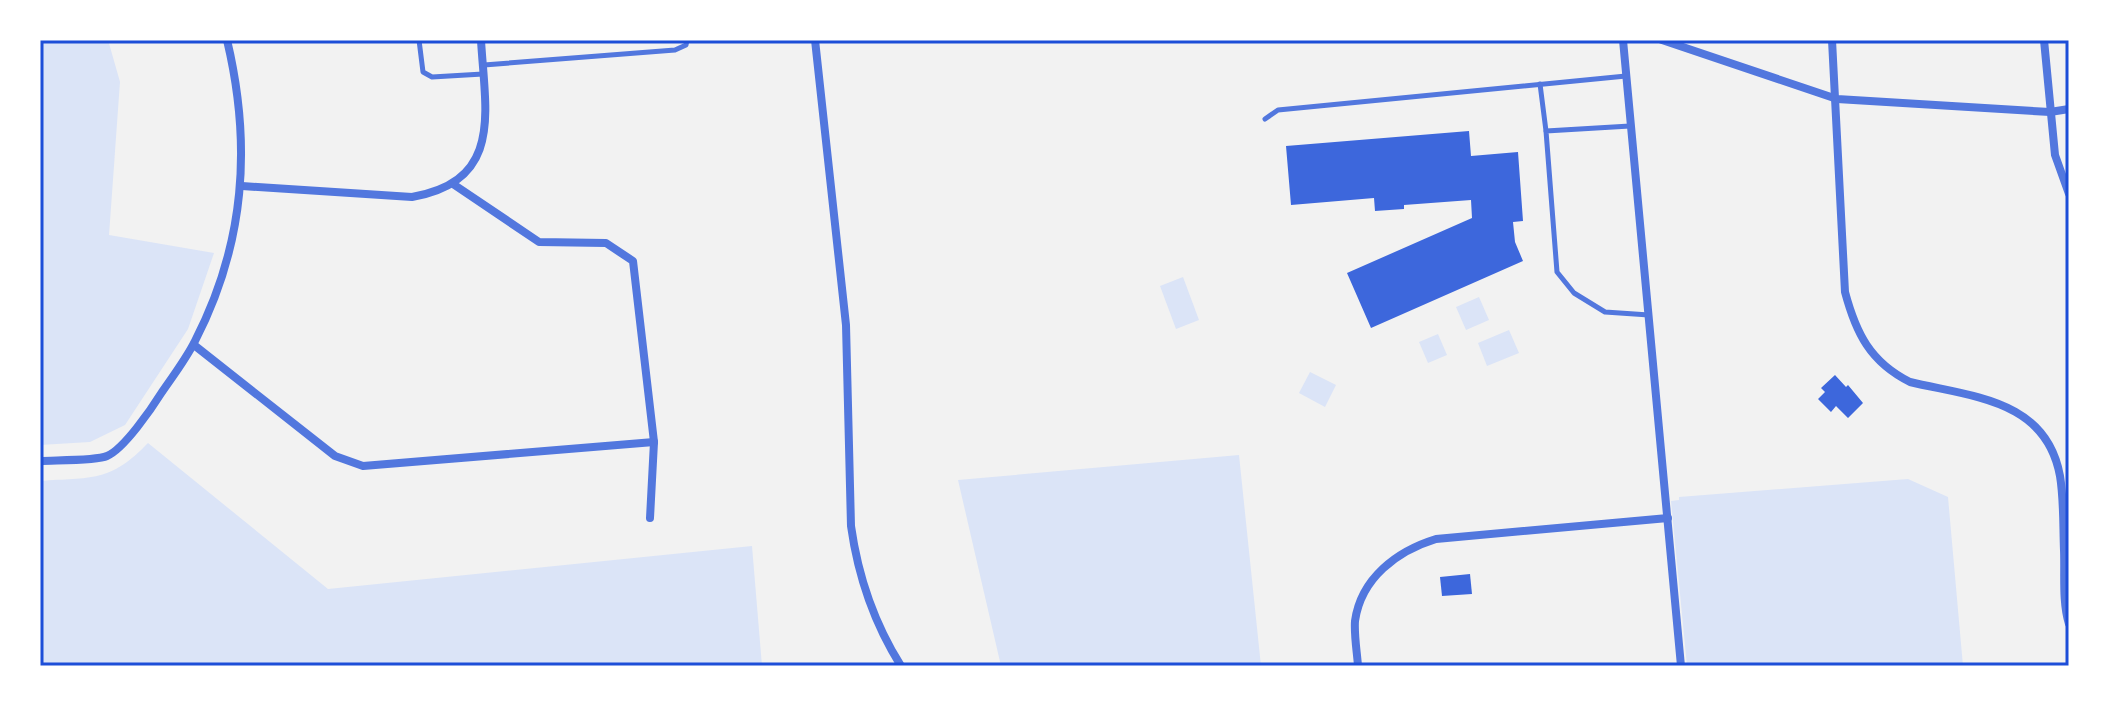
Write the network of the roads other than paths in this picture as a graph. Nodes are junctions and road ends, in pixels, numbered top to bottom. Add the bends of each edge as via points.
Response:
1 (227, 40) edge
2 (419, 40) edge
3 (481, 40) edge
4 (687, 40) edge
5 (815, 40) edge
6 (1623, 40) edge
7 (1662, 40) edge
8 (1832, 40) edge
9 (2044, 40) edge
10 (483, 70) junction
11 (1627, 76) junction
12 (1540, 84) junction
13 (1837, 99) junction
14 (2069, 109) edge
15 (2050, 112) junction
16 (1265, 119) dead end
17 (1631, 126) junction
18 (1546, 131) junction
19 (453, 184) junction
20 (242, 186) junction
21 (2069, 194) edge
22 (1649, 315) junction
23 (194, 345) junction
24 (654, 442) junction
25 (40, 461) edge
26 (650, 518) dead end
27 (1668, 518) junction
28 (2069, 624) edge
29 (901, 666) edge
30 (1358, 666) edge
31 (1681, 666) edge

1 - 20 street via 242,117
2 - 10 lane via 423,72 432,77
3 - 10 street
4 - 10 lane via 675,50
5 - 29 street via 846,325 851,526 870,605
6 - 11 street
7 - 13 street
8 - 13 street
9 - 15 street
10 - 19 street via 487,130 475,161
11 - 12 lane
11 - 17 street
12 - 16 lane via 1278,110
12 - 18 lane
13 - 15 street
13 - 28 street via 1845,292 1854,326 1873,355 1899,377 2005,404 2044,436 2060,477
14 - 15 street
15 - 21 street via 2055,155
17 - 18 lane
17 - 22 street
18 - 22 lane via 1557,272 1574,293 1605,312
19 - 20 street via 412,197
19 - 24 street via 539,242 606,243 633,261
20 - 23 street via 232,248
22 - 27 street
23 - 24 street via 335,456 363,466
23 - 25 street via 140,425 107,456
24 - 26 street
27 - 30 street via 1416,545 1392,559 1369,584 1355,623
27 - 31 street

